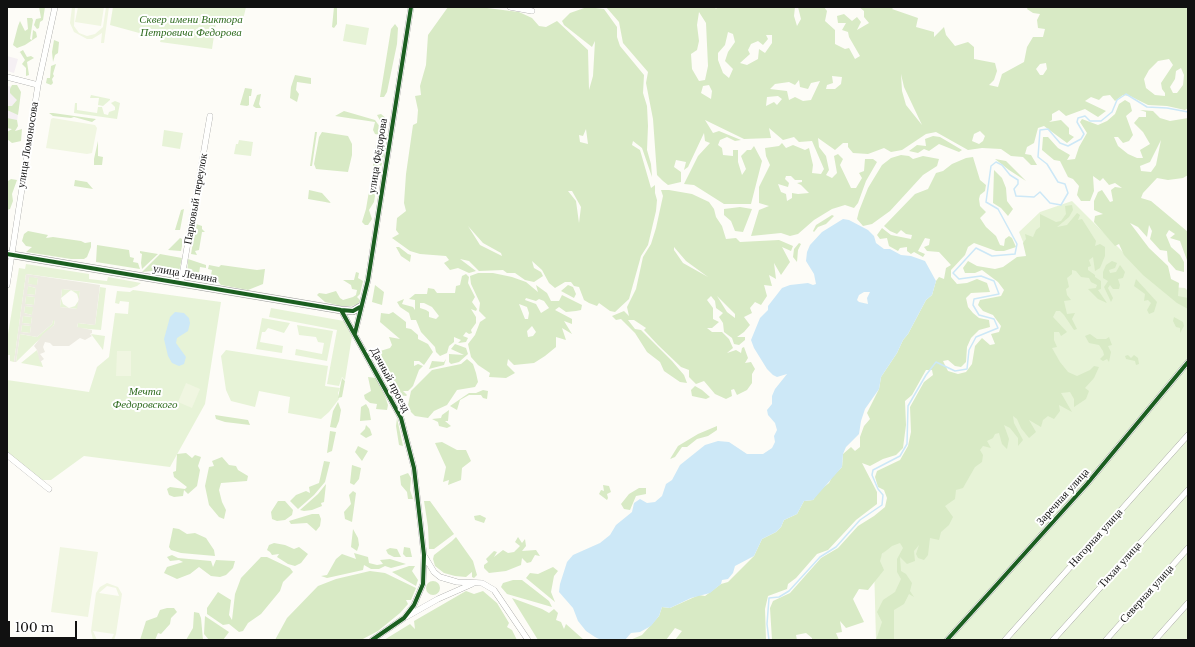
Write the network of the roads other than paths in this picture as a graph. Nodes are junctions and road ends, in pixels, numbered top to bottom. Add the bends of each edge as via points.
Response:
1 (55, 7) edge
2 (411, 7) edge
3 (510, 7) edge
4 (532, 11) dead end
5 (7, 77) edge
6 (38, 85) junction
7 (210, 116) dead end
8 (9, 254) edge
9 (181, 282) junction
10 (7, 285) edge
11 (360, 307) junction
12 (342, 310) junction
13 (355, 333) junction
14 (1188, 362) edge
15 (1188, 436) edge
16 (7, 455) edge
17 (49, 489) dead end
18 (1188, 490) edge
19 (1188, 548) edge
20 (424, 555) junction
21 (474, 582) junction
22 (1188, 603) edge
23 (404, 618) junction
24 (372, 640) edge
25 (528, 640) edge
26 (947, 640) edge
27 (1005, 640) edge
28 (1053, 640) edge
29 (1106, 640) edge
30 (1155, 640) edge

1 - 6 street, улица Ломоносова
2 - 11 street, улица Фёдорова via 368,280
3 - 4 street
5 - 6 street
6 - 8 street, улица Ломоносова
7 - 9 street, Парковый переулок
8 - 9 street, улица Ленина
8 - 10 street, улица Ломоносова
9 - 12 street, улица Ленина
11 - 12 street, улица Ленина via 353,311
11 - 13 street, улица Фёдорова
12 - 13 street, Дачный проезд
13 - 20 street, Дачный проезд via 401,418 417,491
14 - 26 street, Заречная улица via 1087,484
15 - 27 street, Нагорная улица
16 - 17 street
18 - 28 street, Тихая улица
19 - 29 street, Северная улица
20 - 21 street via 440,577
20 - 23 street, Дачный проезд via 424,574 419,596
21 - 23 street
21 - 25 street via 482,583 494,590
22 - 30 street
23 - 24 street

